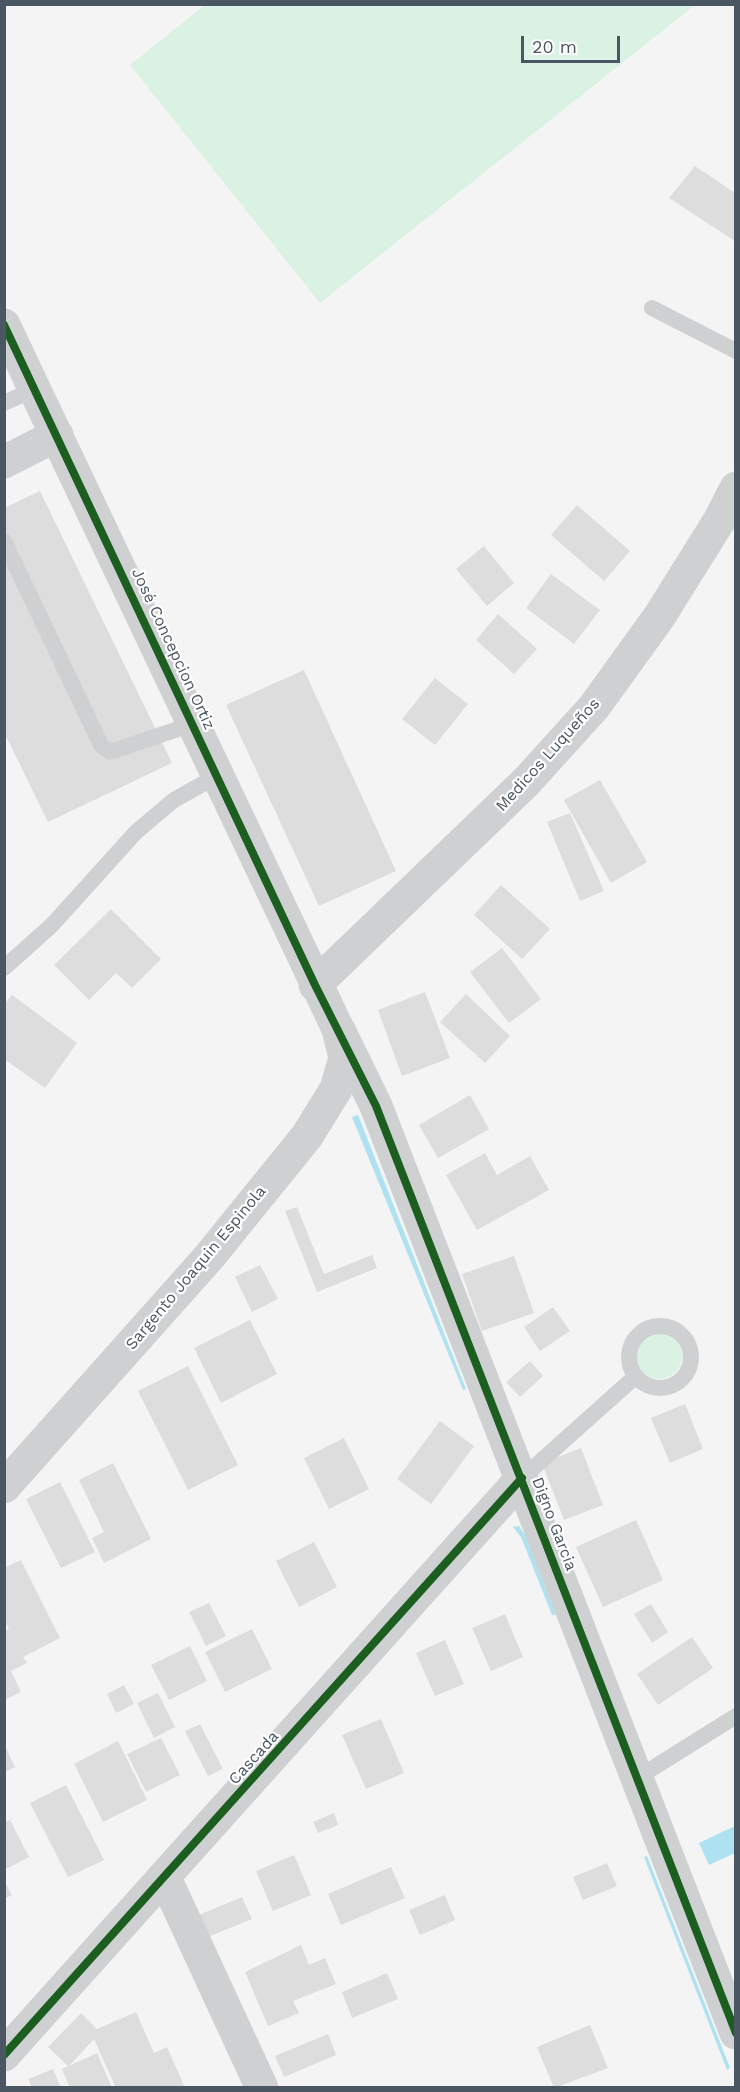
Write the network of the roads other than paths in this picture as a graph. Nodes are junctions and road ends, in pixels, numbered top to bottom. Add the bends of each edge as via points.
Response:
1 (652, 308) dead end
2 (4, 325) edge
3 (735, 351) edge
4 (35, 389) junction
5 (4, 403) edge
6 (57, 435) junction
7 (4, 462) edge
8 (735, 488) edge
9 (4, 541) edge
10 (193, 724) junction
11 (218, 776) junction
12 (4, 968) edge
13 (315, 985) junction
14 (338, 1029) junction
15 (636, 1376) dead end
16 (522, 1478) junction
17 (4, 1487) edge
18 (735, 1716) edge
19 (637, 1778) junction
20 (165, 1878) junction
21 (735, 2033) edge
22 (4, 2055) edge
23 (262, 2088) edge

1 - 3 lane
2 - 4 street, José Concepcion Ortiz
4 - 5 lane
4 - 6 street, José Concepcion Ortiz
6 - 7 street
6 - 10 street, José Concepcion Ortiz
8 - 13 street, Medicos Luqueños via 659,617 594,707 526,782
9 - 10 lane via 101,745 110,752
10 - 11 street, José Concepcion Ortiz
11 - 12 lane via 174,800 136,832 52,925
11 - 13 street, José Concepcion Ortiz
13 - 14 street, José Concepcion Ortiz
14 - 16 street, Digno Garcia via 376,1106
14 - 17 street, Sargento Joaquin Espinola via 345,1058 336,1089 307,1136 209,1257
15 - 16 lane
16 - 19 street, Digno Garcia
16 - 20 street, Cascada
18 - 19 lane
19 - 21 street, Digno Garcia
20 - 22 street, Cascada
20 - 23 street

